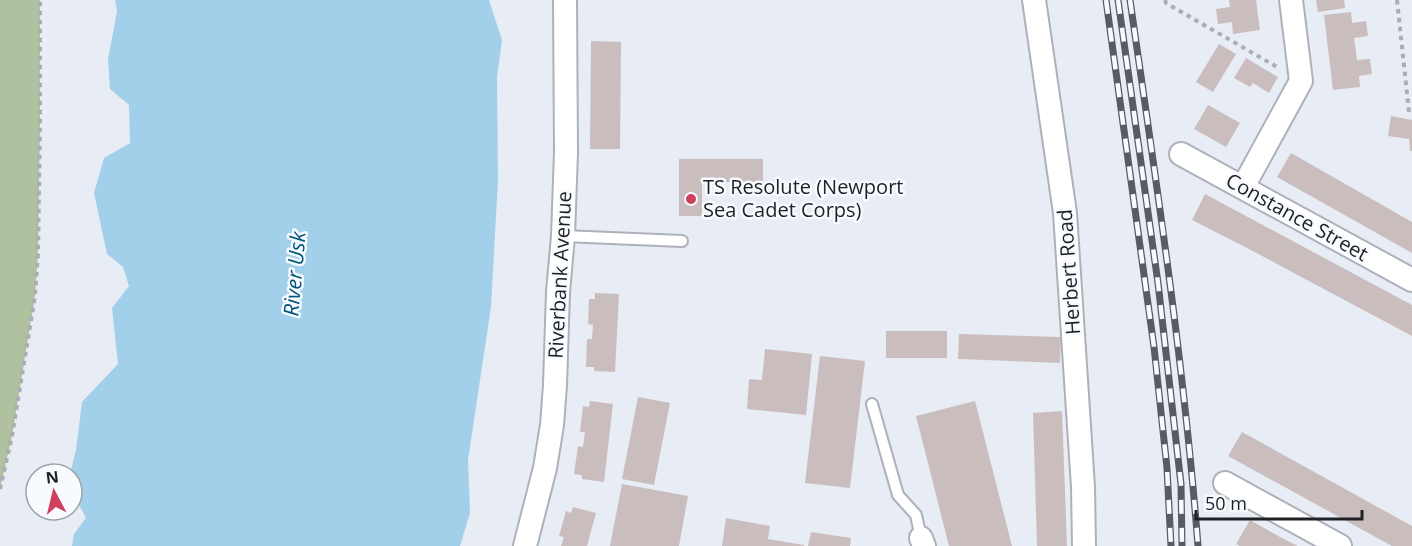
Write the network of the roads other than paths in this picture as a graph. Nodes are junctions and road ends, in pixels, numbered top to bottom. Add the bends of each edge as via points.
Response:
1 (566, 0) edge
2 (1034, 0) edge
3 (1291, 0) edge
4 (1181, 154) dead end
5 (1243, 187) junction
6 (563, 236) junction
7 (682, 241) dead end
8 (1412, 280) edge
9 (873, 404) dead end
10 (1225, 483) dead end
11 (922, 542) edge
12 (525, 546) edge
13 (1084, 546) edge
14 (1340, 546) edge

1 - 6 street, Riverbank Avenue
2 - 13 street, Herbert Road via 1065,213
3 - 5 street via 1301,81
4 - 5 street, Constance Street
5 - 8 street, Constance Street
6 - 7 lane
6 - 12 street, Riverbank Avenue via 552,425
9 - 11 lane via 898,495 916,514
10 - 14 street

